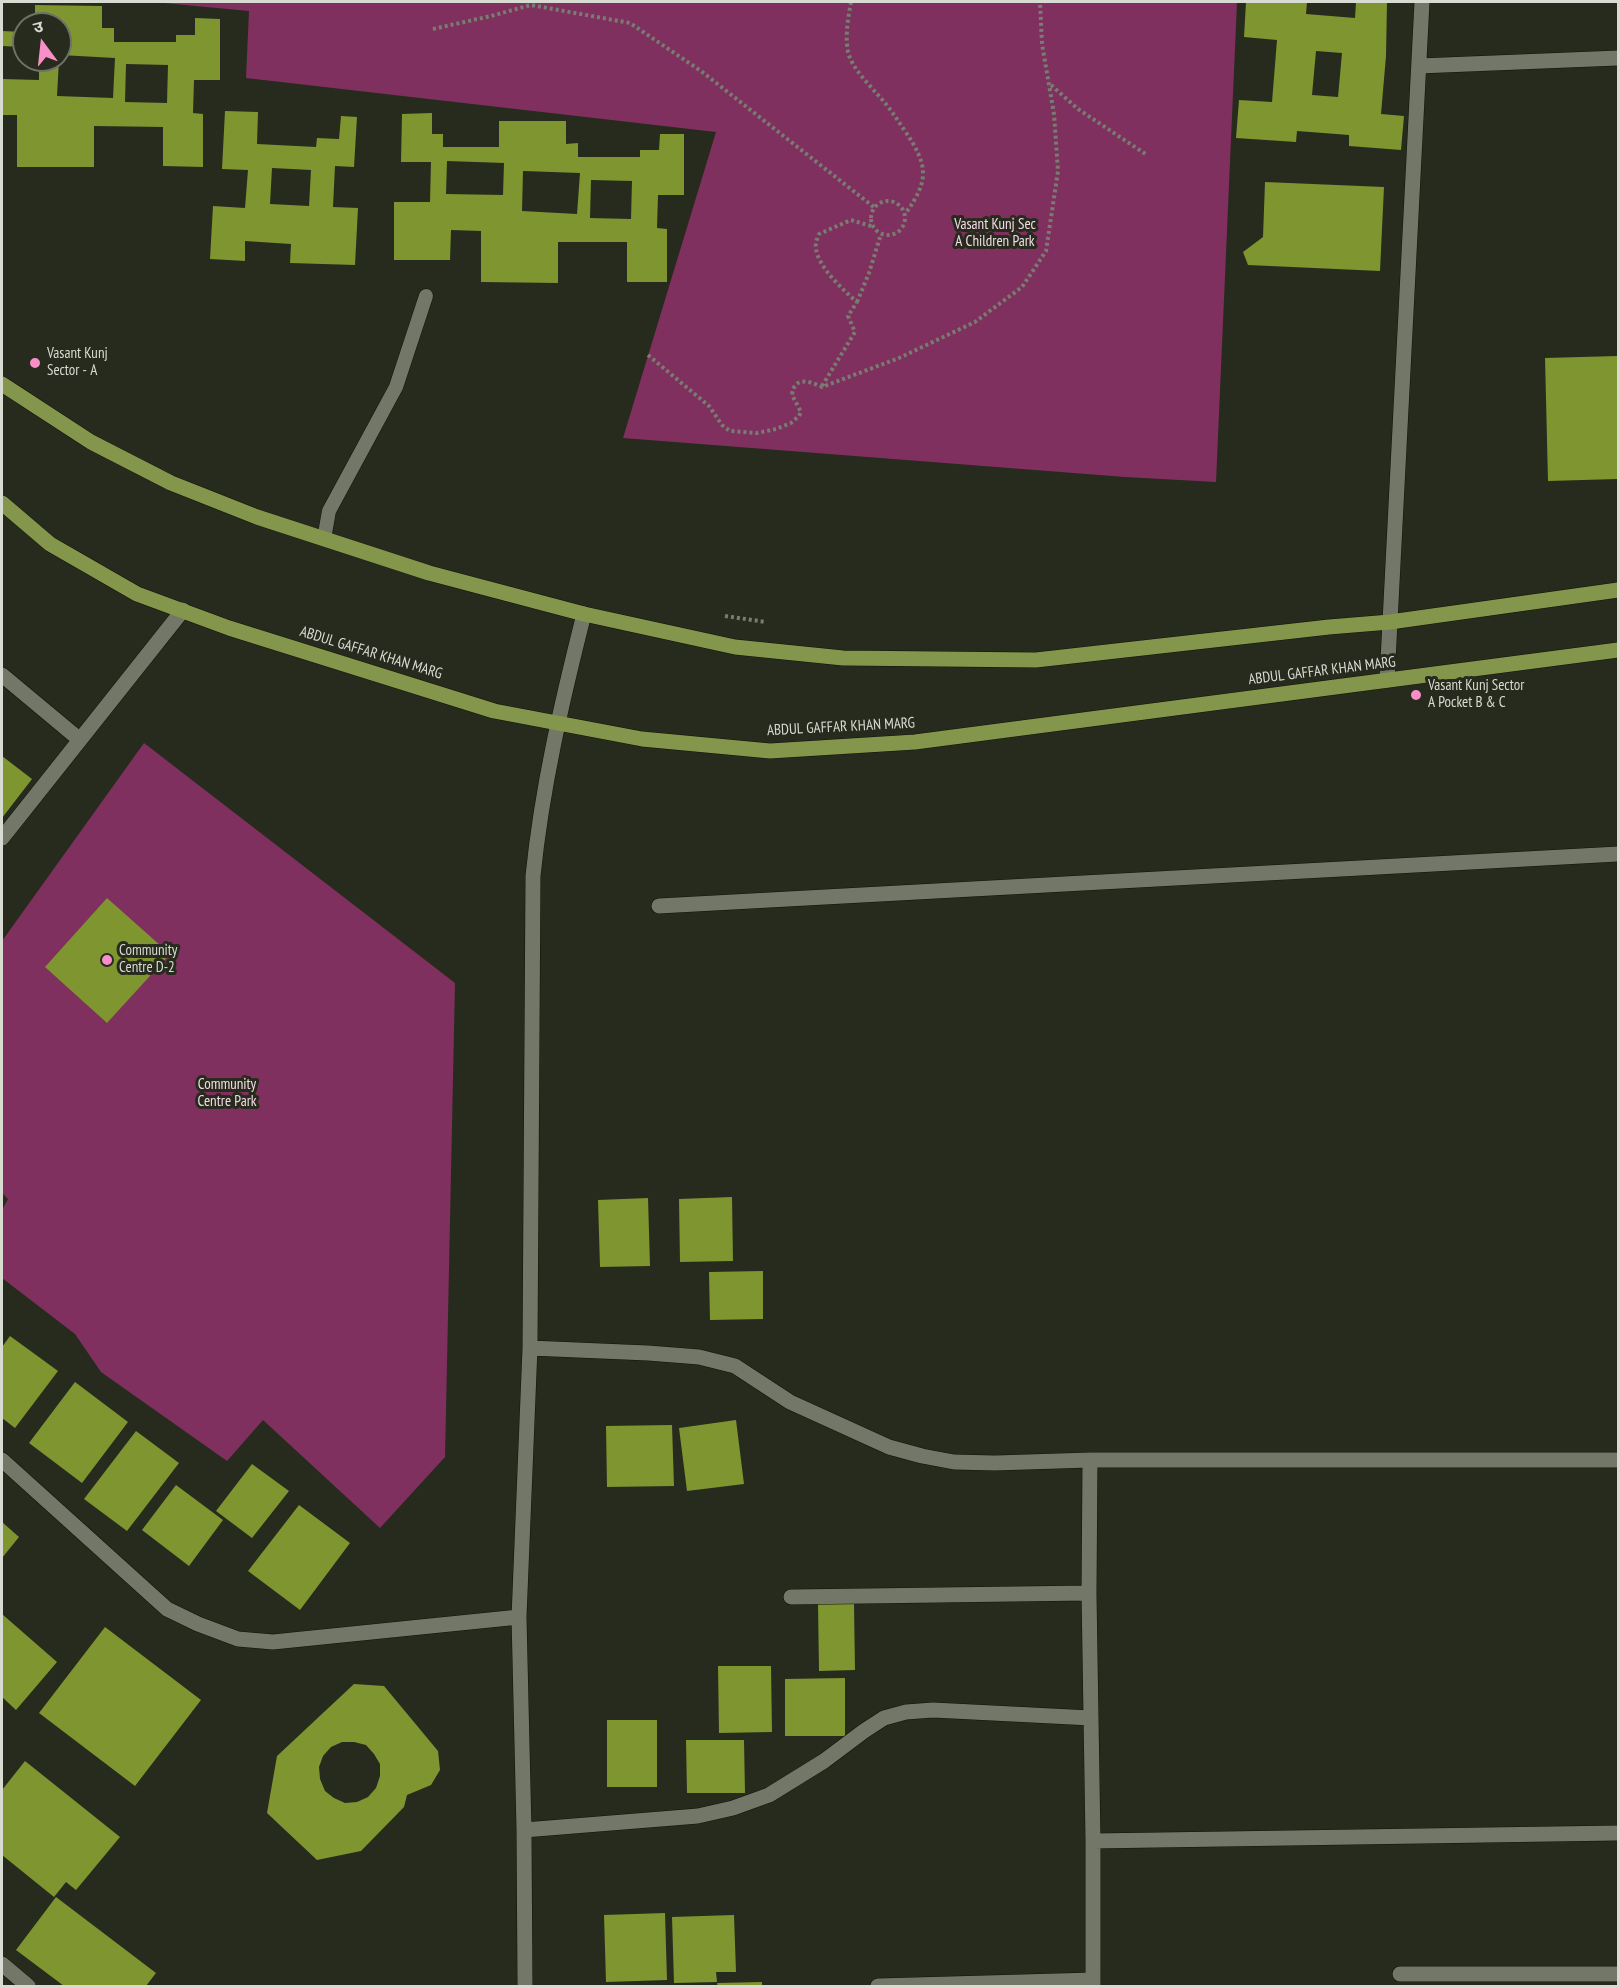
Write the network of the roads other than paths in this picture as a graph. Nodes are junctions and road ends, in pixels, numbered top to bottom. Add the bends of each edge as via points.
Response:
1 (1422, 2) edge
2 (1618, 58) edge
3 (1419, 66) junction
4 (426, 296) dead end
5 (2, 384) edge
6 (2, 503) edge
7 (324, 539) junction
8 (1618, 590) edge
9 (183, 610) junction
10 (584, 614) junction
11 (1390, 622) junction
12 (1618, 650) edge
13 (2, 675) edge
14 (1387, 680) junction
15 (557, 723) junction
16 (80, 740) junction
17 (2, 838) edge
18 (1618, 854) edge
19 (658, 906) dead end
20 (530, 1348) junction
21 (2, 1460) edge
22 (1090, 1460) junction
23 (1618, 1460) edge
24 (1089, 1593) junction
25 (790, 1597) dead end
26 (519, 1617) junction
27 (1091, 1718) junction
28 (524, 1830) junction
29 (1618, 1833) edge
30 (1093, 1841) junction
31 (2, 1964) edge
32 (1400, 1974) dead end
33 (1618, 1974) edge
34 (1093, 1983) edge
35 (28, 1986) edge
36 (525, 1986) edge
37 (878, 1986) edge

1 - 3 street
2 - 3 street
3 - 11 street
4 - 7 lane via 396,387 329,511
5 - 7 main road via 91,442 171,483
6 - 9 main road, ABDUL GAFFAR KHAN MARG via 50,544 137,594
7 - 10 main road via 429,573
8 - 11 main road
9 - 15 main road, ABDUL GAFFAR KHAN MARG via 494,711
9 - 16 street
10 - 11 main road via 735,647 843,658 1036,660
10 - 15 street
11 - 14 street
12 - 14 main road, ABDUL GAFFAR KHAN MARG
13 - 16 street
14 - 15 main road, ABDUL GAFFAR KHAN MARG via 915,742 770,751 642,739
15 - 20 street via 538,822 533,876
16 - 17 street
18 - 19 street
20 - 22 street via 699,1357 735,1366 811,1413 889,1447 922,1456 995,1463
20 - 26 street
21 - 26 street via 167,1609 238,1639 273,1642
22 - 23 street
22 - 24 street
24 - 25 street
24 - 27 street
26 - 28 street
27 - 28 street via 906,1712 884,1718 769,1795 733,1808 698,1816
27 - 30 street
28 - 36 street
29 - 30 street
30 - 34 street
31 - 35 street
32 - 33 street
34 - 37 street

